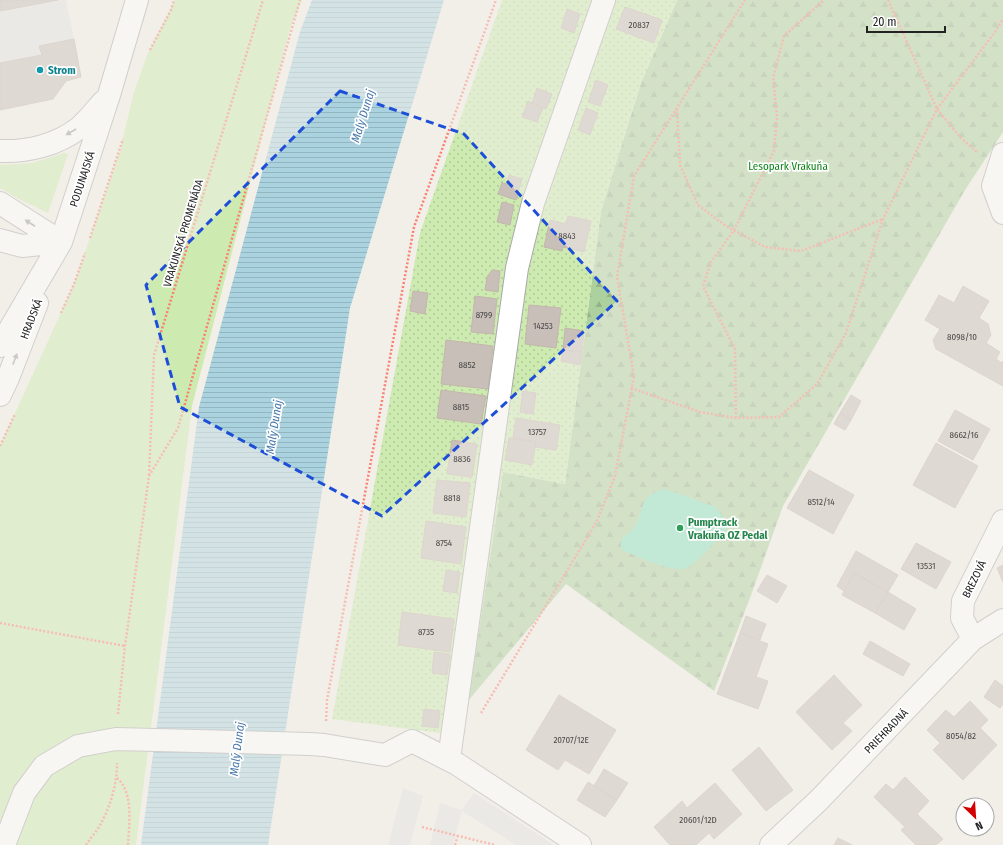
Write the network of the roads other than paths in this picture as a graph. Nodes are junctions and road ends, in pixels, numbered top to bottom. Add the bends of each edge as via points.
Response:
1 (137, 0) edge
2 (604, 0) edge
3 (109, 95) junction
4 (0, 151) edge
5 (1000, 162) edge
6 (0, 203) edge
7 (1003, 213) edge
8 (0, 240) edge
9 (61, 242) junction
10 (0, 346) edge
11 (0, 395) edge
12 (1003, 521) edge
13 (1003, 620) edge
14 (973, 639) junction
15 (449, 759) junction
16 (4, 845) edge
17 (580, 845) edge
18 (771, 845) edge

1 - 3 street, PODUNAJSKÁ
2 - 15 street via 533,202 517,268
3 -> 4 street via 88,120 73,132 30,150
3 - 9 street, PODUNAJSKÁ
5 - 7 street via 993,186
9 -> 6 street
8 - 9 street via 22,246
9 - 10 street, PODUNAJSKÁ
11 -> 9 street, HRADSKÁ
12 - 14 street, BREZOVÁ via 963,601 962,618
13 - 14 street, PRIEHRADNÁ
14 - 18 street, PRIEHRADNÁ via 819,800
15 - 16 street via 412,741 385,755 310,744 116,739 78,746 44,766 24,793
15 - 17 street

